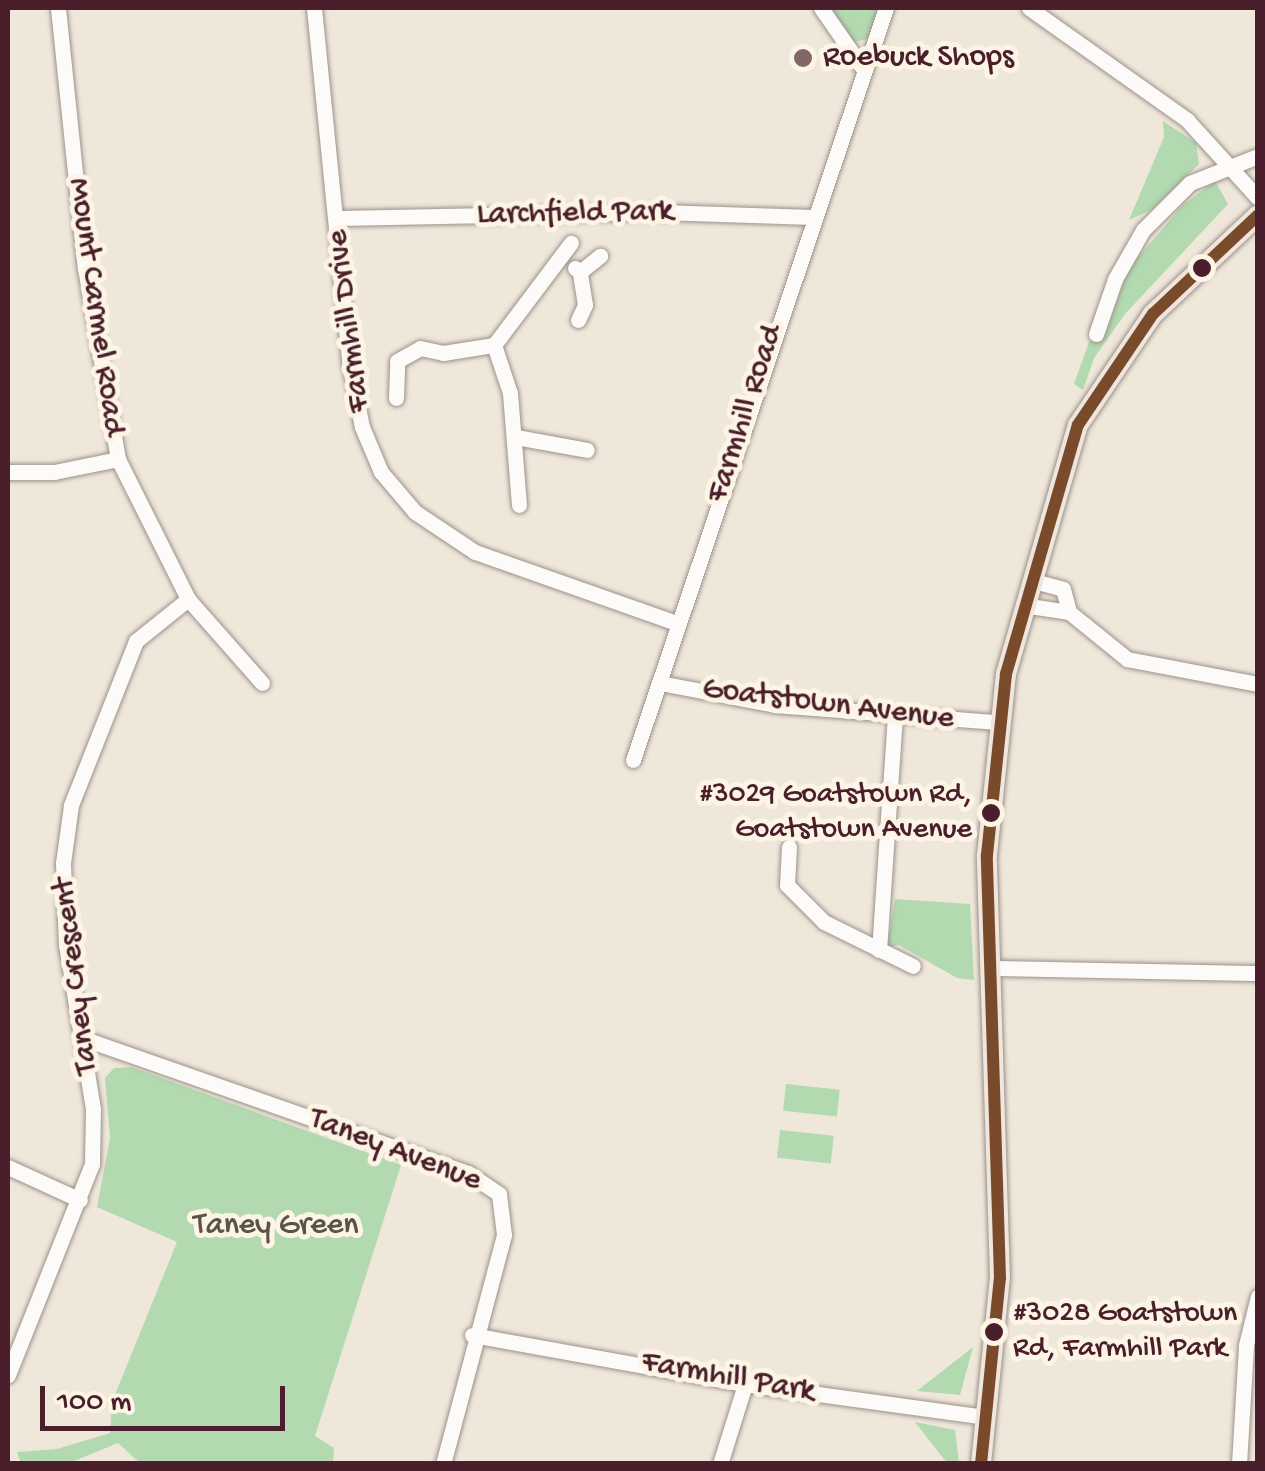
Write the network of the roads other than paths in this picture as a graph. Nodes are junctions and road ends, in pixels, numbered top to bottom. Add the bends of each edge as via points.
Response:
1 (58, 8) edge
2 (314, 8) edge
3 (821, 8) edge
4 (886, 8) edge
5 (1029, 8) edge
6 (1050, 12) edge
7 (864, 70) junction
8 (1258, 156) edge
9 (1226, 165) junction
10 (1258, 198) edge
11 (812, 216) junction
12 (1258, 216) edge
13 (338, 218) junction
14 (571, 244) dead end
15 (600, 256) dead end
16 (560, 258) junction
17 (580, 272) junction
18 (578, 320) dead end
19 (1096, 334) dead end
20 (494, 345) junction
21 (396, 398) dead end
22 (516, 437) junction
23 (587, 450) dead end
24 (118, 459) junction
25 (8, 472) edge
26 (519, 506) dead end
27 (1030, 580) junction
28 (188, 599) junction
29 (1023, 605) junction
30 (1069, 612) junction
31 (677, 623) junction
32 (262, 683) dead end
33 (660, 684) junction
34 (1258, 684) edge
35 (894, 717) junction
36 (997, 722) junction
37 (633, 760) dead end
38 (789, 848) dead end
39 (879, 950) junction
40 (913, 966) dead end
41 (991, 968) junction
42 (1258, 973) edge
43 (82, 1038) junction
44 (8, 1167) edge
45 (80, 1200) junction
46 (1258, 1296) edge
47 (472, 1335) junction
48 (8, 1375) edge
49 (744, 1384) junction
50 (985, 1417) junction
51 (442, 1464) edge
52 (720, 1464) edge
53 (981, 1464) edge
54 (1239, 1464) edge

1 - 24 street, Mount Carmel Road via 85,268
2 - 13 street, Farmhill Drive
3 - 7 street
4 - 7 street, Farmhill Road
5 - 6 street
6 - 9 street via 1186,120
7 - 11 street, Farmhill Road
8 - 9 street
9 - 10 street
9 - 19 street via 1190,184 1142,230 1114,279
11 - 13 street, Larchfield Park
11 - 31 street, Farmhill Road
12 - 27 main road via 1154,314 1104,380 1071,442
13 - 31 street, Farmhill Drive via 362,427 395,494 475,552
14 - 16 street
15 - 17 street
16 - 17 street
16 - 20 street
17 - 18 street via 585,305
20 - 21 street via 420,348 397,361
20 - 22 street
22 - 23 street
22 - 26 street
24 - 25 street via 54,472
24 - 28 street, Mount Carmel Road
27 - 29 main road
27 - 30 street via 1063,589
28 - 32 street, Mount Carmel Road
28 - 43 street, Taney Crescent via 136,641 71,805 63,862 66,945
29 - 30 street
29 - 36 main road
30 - 34 street via 1128,659
31 - 33 street, Farmhill Road
33 - 35 street, Goatstown Avenue
33 - 37 street, Farmhill Road
35 - 36 street, Goatstown Avenue
35 - 39 street
36 - 41 main road via 987,856
38 - 39 street via 787,885 824,922
39 - 40 street
41 - 42 street
41 - 50 main road via 1000,1278
43 - 45 street, Taney Crescent via 95,1139
43 - 47 street, Taney Avenue via 488,1182 505,1212 504,1235
44 - 45 street
45 - 48 street, Taney Crescent
46 - 54 street
47 - 49 street, Farmhill Park
47 - 51 street, Taney Avenue
49 - 50 street, Farmhill Park
49 - 52 street
50 - 53 main road

